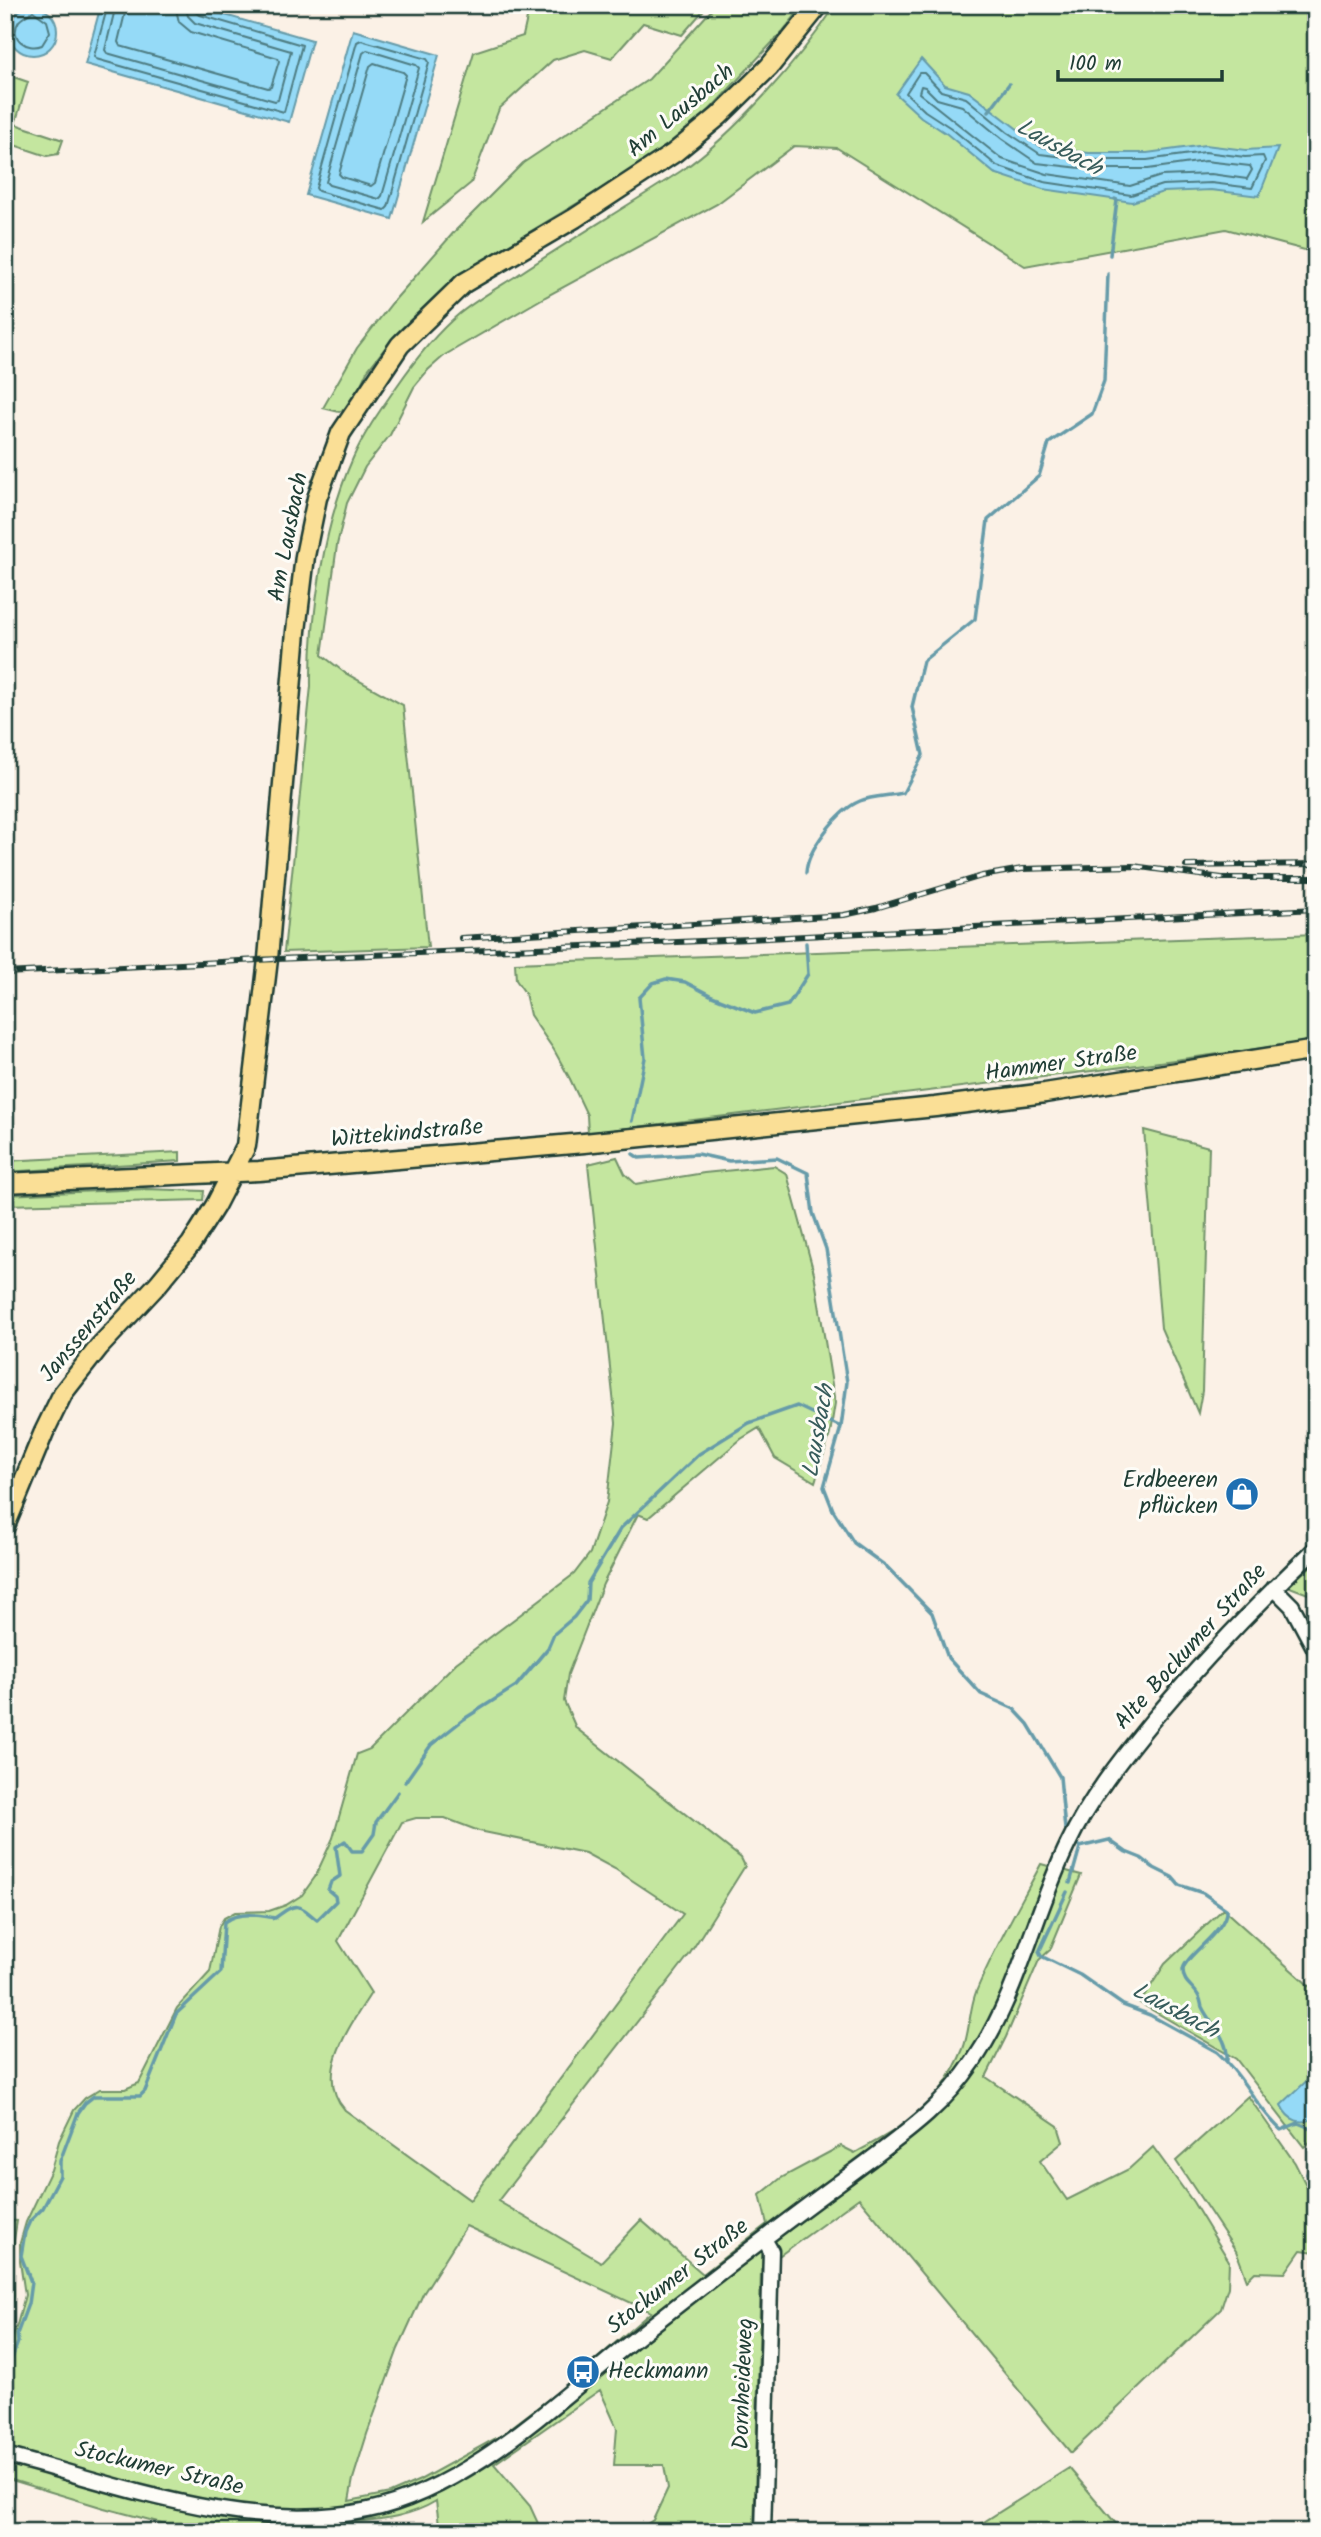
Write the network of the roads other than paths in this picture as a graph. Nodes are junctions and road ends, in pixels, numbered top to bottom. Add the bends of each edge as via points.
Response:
1 (819, 5) edge
2 (1316, 1050) edge
3 (812, 1119) joint
4 (233, 1172) junction
5 (5, 1183) edge
6 (5, 1526) edge
7 (1316, 1548) edge
8 (1274, 1588) junction
9 (1316, 1651) edge
10 (1083, 1816) joint
11 (764, 2239) junction
12 (5, 2455) edge
13 (763, 2532) edge

1 - 4 main road, Am Lausbach via 769,68 674,153 464,283 400,345 341,433 317,498 305,556 250,1126
2 - 3 main road, Hammer Straße via 1045,1093
3 - 4 main road, Wittekindstraße
4 - 5 main road, Wittekindstraße
4 - 6 main road, Janssenstraße via 191,1244 62,1393
7 - 8 street, Alte Bockumer Straße
8 - 9 street via 1292,1606
8 - 10 street, Alte Bockumer Straße via 1190,1675 1104,1782
10 - 11 street, Stockumer Straße via 1067,1845 1006,2003 963,2076 932,2113
11 - 12 street, Stockumer Straße via 519,2434 445,2480 389,2505 311,2516 219,2509
11 - 13 street, Dornheideweg via 771,2252

